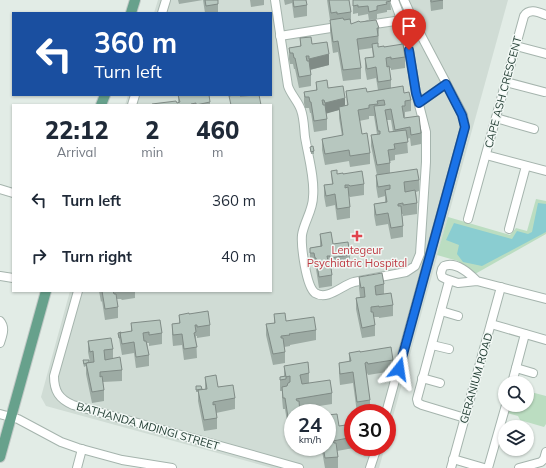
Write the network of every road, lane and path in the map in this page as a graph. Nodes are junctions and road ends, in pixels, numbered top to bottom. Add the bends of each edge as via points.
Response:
1 (135, 0) edge
2 (166, 0) edge
3 (275, 0) edge
4 (394, 0) edge
5 (404, 0) edge
6 (131, 12) edge
7 (162, 12) edge
8 (546, 15) edge
9 (402, 20) junction
10 (362, 25) edge
11 (337, 27) edge
12 (280, 36) junction
13 (516, 46) junction
14 (546, 54) edge
15 (506, 82) junction
16 (446, 84) junction
17 (544, 92) dead end
18 (419, 103) junction
19 (496, 118) junction
20 (534, 128) dead end
21 (486, 154) junction
22 (526, 166) junction
23 (546, 171) edge
24 (0, 189) edge
25 (12, 193) edge
26 (468, 219) dead end
27 (509, 229) dead end
28 (0, 276) edge
29 (12, 278) edge
30 (477, 280) junction
31 (449, 281) junction
32 (501, 287) junction
33 (46, 292) edge
34 (78, 292) edge
35 (546, 300) edge
36 (441, 311) junction
37 (458, 316) dead end
38 (0, 321) edge
39 (491, 324) junction
40 (525, 334) junction
41 (546, 340) edge
42 (0, 343) edge
43 (432, 344) junction
44 (449, 349) dead end
45 (516, 368) junction
46 (533, 373) dead end
47 (514, 376) edge
48 (422, 378) junction
49 (440, 383) dead end
50 (389, 404) edge
51 (0, 414) edge
52 (11, 417) junction
53 (465, 418) junction
54 (498, 442) edge
55 (82, 449) junction
56 (546, 452) edge
57 (374, 456) edge
58 (0, 457) edge
59 (453, 459) junction
60 (122, 460) junction
61 (77, 468) edge
62 (119, 468) edge
63 (172, 468) edge
64 (299, 468) edge
65 (370, 468) edge
66 (451, 468) edge
67 (484, 468) edge
68 (488, 468) edge
69 (519, 468) edge

1 - 6 main road
2 - 7 street
3 - 12 street
4 - 9 street
5 - 16 street
8 - 13 street, CAPE ASH CRESCENT via 531,11 525,14
9 - 10 street via 371,26
9 - 18 street
11 - 12 street
12 - 18 street via 288,86 301,110 312,179 314,197 302,240 308,281 316,293 329,294 354,282 402,274 417,262 421,250 426,140
13 - 14 street
13 - 15 street, CAPE ASH CRESCENT
15 - 17 street
15 - 19 street, CAPE ASH CRESCENT
16 - 18 street
16 - 50 street via 464,120 464,133
19 - 20 street
19 - 21 street, CAPE ASH CRESCENT
21 - 22 street, CAPE ASH CRESCENT
21 - 26 street
22 - 23 street, CAPE ASH CRESCENT
22 - 27 street
24 - 25 street
28 - 29 street
30 - 31 street via 462,283
30 - 31 street via 462,269 448,264 443,267 441,273
30 - 32 street
31 - 36 street
32 - 35 street
32 - 39 street, GERANIUM ROAD
33 - 52 main road
34 - 64 street, BATHANDA MDINGI STREET via 54,376 55,389 62,399 73,405
36 - 37 street
36 - 43 street
38 - 42 street via 3,326
39 - 40 street
39 - 53 street, GERANIUM ROAD
40 - 41 street
40 - 45 street
43 - 44 street
43 - 48 street
45 - 46 street
45 - 47 street
48 - 49 street
48 - 53 street via 417,399 420,404
51 - 52 street
52 - 55 street via 61,442
52 - 58 main road
53 - 59 street, GERANIUM ROAD
54 - 68 street
55 - 60 street
55 - 61 street
56 - 69 street via 541,462
57 - 65 street
59 - 66 street, GERANIUM ROAD
59 - 67 street
60 - 62 street
60 - 63 street

